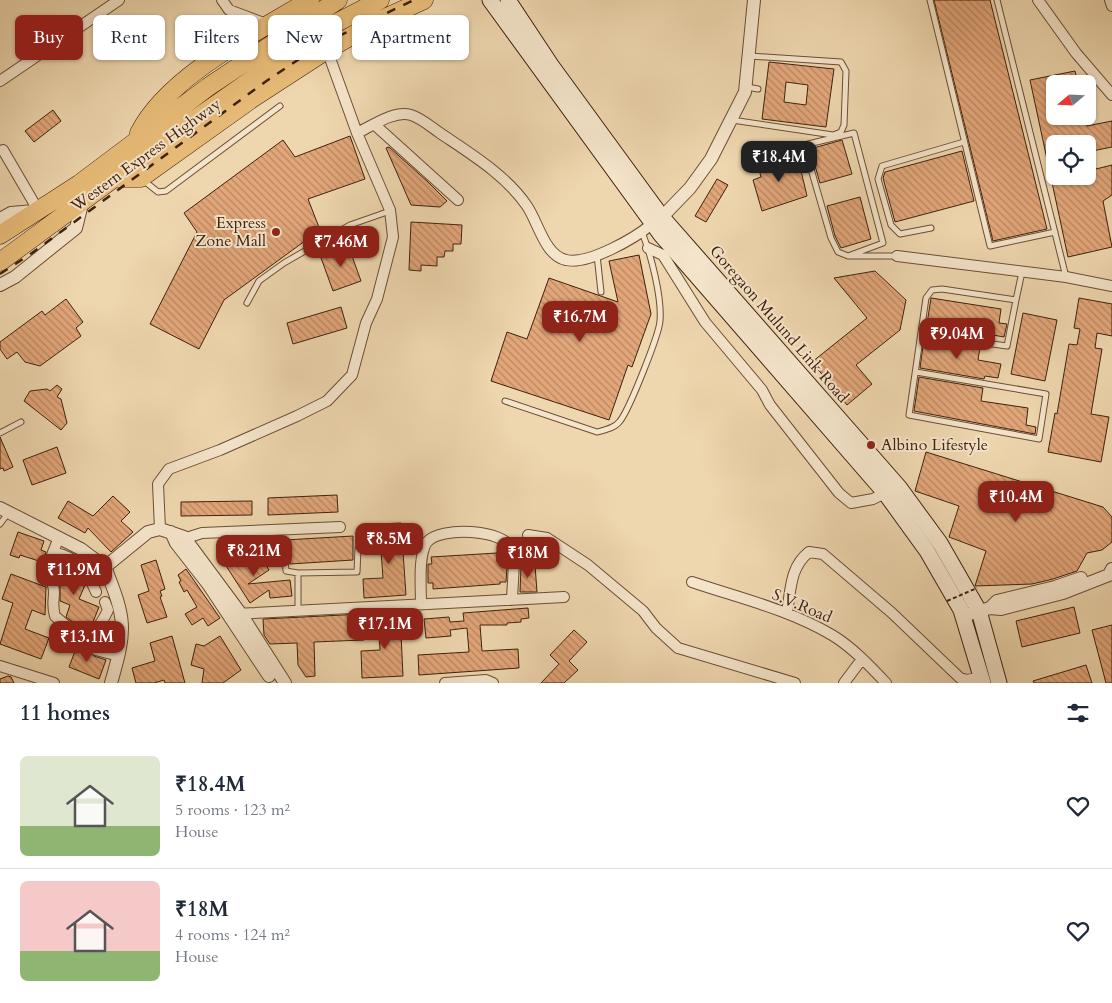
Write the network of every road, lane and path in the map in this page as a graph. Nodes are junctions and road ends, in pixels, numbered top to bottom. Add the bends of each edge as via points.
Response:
1 (110, 0) edge
2 (119, 0) edge
3 (222, 0) edge
4 (310, 0) edge
5 (338, 0) edge
6 (380, 0) edge
7 (424, 0) edge
8 (490, 0) edge
9 (508, 0) edge
10 (754, 0) edge
11 (930, 0) edge
12 (997, 0) edge
13 (1038, 0) edge
14 (1110, 0) edge
15 (1112, 6) edge
16 (285, 15) edge
17 (268, 25) edge
18 (268, 26) edge
19 (342, 41) edge
20 (749, 56) junction
21 (311, 60) edge
22 (331, 60) edge
23 (15, 68) junction
24 (0, 73) edge
25 (0, 81) edge
26 (1112, 95) edge
27 (280, 106) dead end
28 (731, 120) junction
29 (375, 124) junction
30 (357, 133) junction
31 (964, 142) junction
32 (134, 144) junction
33 (1, 148) edge
34 (116, 178) junction
35 (140, 178) junction
36 (81, 192) junction
37 (458, 200) dead end
38 (390, 210) junction
39 (35, 212) junction
40 (0, 219) edge
41 (652, 224) junction
42 (931, 228) dead end
43 (1056, 232) junction
44 (0, 235) edge
45 (648, 248) junction
46 (597, 254) junction
47 (848, 256) junction
48 (897, 256) joint
49 (0, 262) edge
50 (1022, 271) junction
51 (1066, 277) junction
52 (0, 285) edge
53 (1112, 286) edge
54 (601, 292) dead end
55 (1016, 300) junction
56 (247, 303) dead end
57 (921, 334) junction
58 (916, 372) junction
59 (505, 401) dead end
60 (21, 422) dead end
61 (0, 434) edge
62 (866, 461) junction
63 (885, 493) junction
64 (4, 510) edge
65 (0, 524) edge
66 (340, 527) dead end
67 (173, 535) junction
68 (528, 535) dead end
69 (59, 538) junction
70 (284, 546) dead end
71 (358, 549) dead end
72 (53, 552) junction
73 (105, 567) junction
74 (1112, 569) edge
75 (298, 573) junction
76 (90, 579) junction
77 (692, 582) dead end
78 (977, 588) dead end
79 (96, 592) dead end
80 (564, 598) dead end
81 (512, 600) junction
82 (947, 601) dead end
83 (105, 602) dead end
84 (420, 603) junction
85 (985, 609) junction
86 (298, 610) junction
87 (787, 612) junction
88 (235, 614) junction
89 (963, 616) junction
90 (91, 635) junction
91 (119, 656) junction
92 (862, 658) junction
93 (0, 666) edge
94 (982, 680) edge
95 (488, 682) edge
96 (54, 683) edge
97 (111, 683) edge
98 (274, 683) edge
99 (285, 683) edge
100 (445, 683) edge
101 (795, 683) edge
102 (844, 683) edge
103 (886, 683) edge
104 (999, 683) edge

1 - 23 street
2 - 23 street
3 - 17 street via 228,10
4 - 16 highway
5 - 32 highway, Western Express Highway via 237,67
6 - 34 highway, Western Express Highway via 321,31
7 - 19 highway
8 - 41 main road, Goregaon Mulund Link Road
9 - 41 main road, Goregaon Mulund Link Road
10 - 20 street
11 - 31 lane
12 - 43 lane
13 - 26 street via 1076,53
14 - 15 street
18 - 32 highway via 188,76 167,94 142,126
20 - 28 street via 752,88
20 - 28 lane via 841,62 846,71 843,129 832,135
21 - 35 highway
22 - 30 street
23 - 24 street
23 - 25 street
27 - 35 lane via 166,191 158,192
28 - 41 street via 711,159 690,188
29 - 30 street
29 - 37 street
29 - 46 street via 399,114 410,115 428,124 516,191 556,256 577,261
30 - 38 street
31 - 42 lane via 882,166 878,179 891,225 900,234
31 - 43 lane via 990,246
32 - 36 highway, Western Express Highway
33 - 39 street
34 - 35 highway
34 - 36 highway, Western Express Highway
36 - 39 highway
36 - 49 highway, Western Express Highway via 45,229
36 - 52 street via 76,228 15,277
38 - 56 lane via 350,225 284,263 259,281
38 - 67 street via 393,237 352,375 327,401 220,450 169,469 158,484
39 - 40 street via 11,213
39 - 44 highway
41 - 45 lane
41 - 46 street via 625,243
41 - 62 main road, Goregaon Mulund Link Road
43 - 51 lane
45 - 59 lane via 660,298 660,324 620,421 610,429 597,432
45 - 63 street via 663,255 705,322 762,390 838,493 851,503
46 - 54 lane
47 - 47 lane via 838,252 833,245 804,145 854,134 883,243
47 - 48 lane
48 - 50 street
50 - 51 street
50 - 55 lane
51 - 53 street
55 - 57 lane via 932,290 926,298
55 - 57 lane via 1007,346
57 - 58 lane
58 - 58 lane via 909,415 1039,439 1046,394
60 - 61 lane
62 - 63 main road, Goregaon Mulund Link Road
62 - 85 main road, Goregaon Mulund Link Road via 899,487
63 - 89 main road, Goregaon Mulund Link Road via 927,551
64 - 65 lane
64 - 69 street
66 - 67 street
67 - 73 street via 148,532
67 - 88 street
68 - 101 street via 547,538 588,565 643,611 678,648
69 - 72 street
69 - 73 street via 81,548
70 - 75 lane via 286,571
71 - 75 lane via 357,572
72 - 76 street via 68,556 82,566
72 - 90 street via 43,576 51,580 56,590 52,606 55,616 82,634
73 - 76 street
73 - 91 street via 123,619 123,643
74 - 85 street via 1105,568 1082,582 1006,603 997,601
75 - 86 lane
76 - 79 street
77 - 87 street, S.V.Road
78 - 82 path, bridge
80 - 81 street
81 - 84 street
81 - 84 street via 513,550 506,540 489,534 461,532 440,534 428,541 422,552
83 - 90 street via 108,610 98,630
84 - 86 street
85 - 89 street
85 - 104 main road, Goregaon Mulund Link Road
86 - 88 street
87 - 92 street, S.V.Road via 833,635
87 - 94 street via 798,560 809,552 823,554 892,613 960,678
88 - 98 street
88 - 99 street
89 - 94 main road, Goregaon Mulund Link Road
90 - 91 street via 96,650
91 - 97 street
92 - 102 street
92 - 103 street, S.V.Road
93 - 96 street
95 - 100 street

